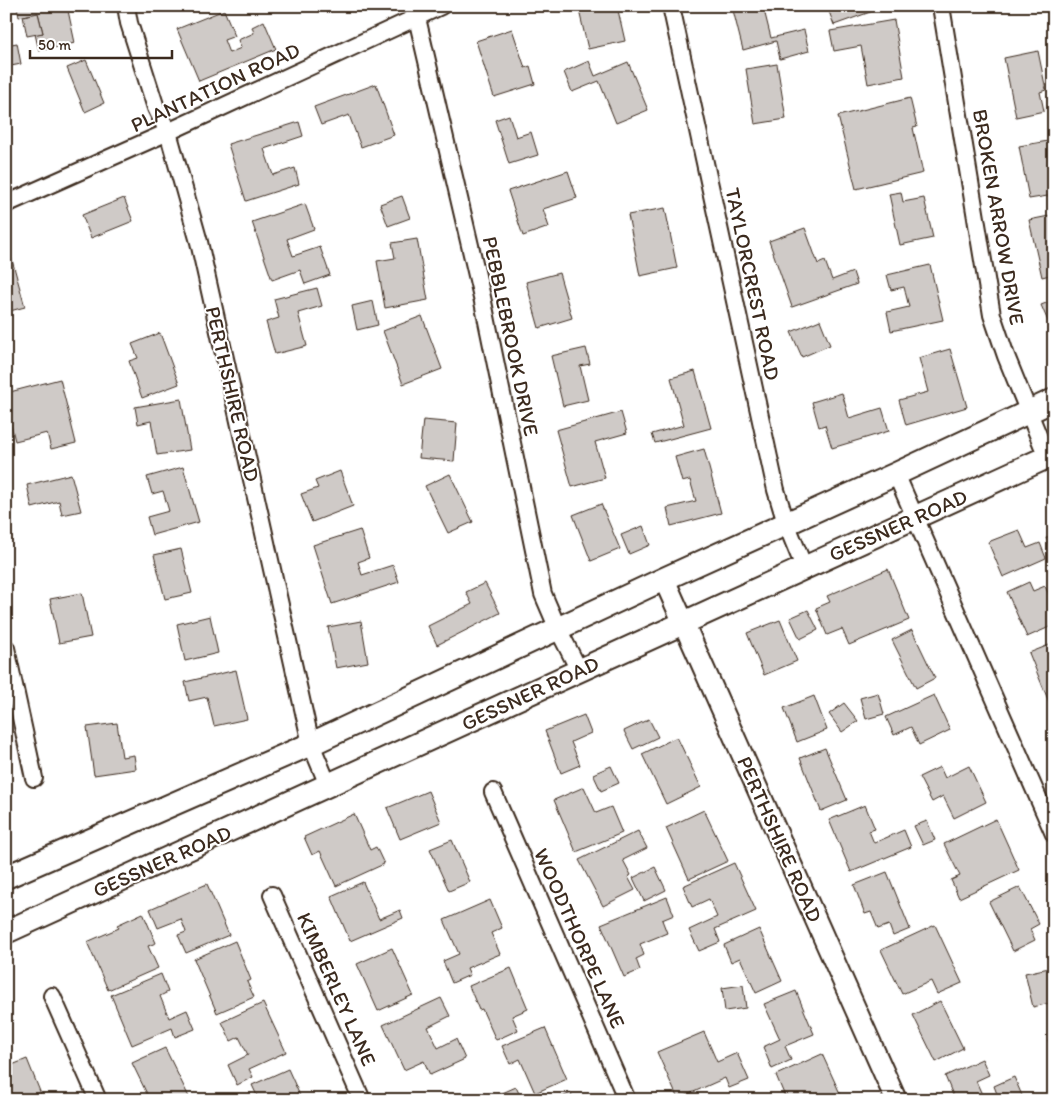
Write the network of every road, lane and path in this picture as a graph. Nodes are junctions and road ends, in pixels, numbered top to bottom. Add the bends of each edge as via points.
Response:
1 (126, 6) edge
2 (441, 6) edge
3 (671, 6) edge
4 (941, 6) edge
5 (414, 12) edge
6 (168, 132) junction
7 (6, 204) edge
8 (1054, 400) edge
9 (1027, 412) junction
10 (1050, 455) edge
11 (896, 474) junction
12 (915, 518) junction
13 (786, 523) junction
14 (804, 567) junction
15 (664, 579) junction
16 (684, 622) junction
17 (558, 629) junction
18 (6, 648) edge
19 (579, 670) junction
20 (311, 744) junction
21 (34, 778) dead end
22 (328, 785) junction
23 (493, 792) dead end
24 (1054, 834) edge
25 (6, 877) edge
26 (272, 895) dead end
27 (6, 932) edge
28 (52, 996) dead end
29 (98, 1100) edge
30 (362, 1100) edge
31 (627, 1100) edge
32 (896, 1100) edge

1 - 6 street, PERTHSHIRE ROAD via 156,108
2 - 5 street, PLANTATION ROAD
3 - 13 street, TAYLORCREST ROAD via 776,490
4 - 9 street, BROKEN ARROW DRIVE via 992,315
5 - 6 street, PLANTATION ROAD
5 - 17 street, PEBBLEBROOK DRIVE via 482,297 543,594
6 - 7 street, PLANTATION ROAD
6 - 20 street, PERTHSHIRE ROAD via 199,242
8 - 9 main road
9 - 10 street, BROKEN ARROW DRIVE
9 - 11 main road
10 - 12 main road, GESSNER ROAD
11 - 12 street
11 - 13 main road
12 - 14 main road, GESSNER ROAD
12 - 24 street
13 - 14 street, TAYLORCREST ROAD
13 - 15 main road
14 - 16 main road, GESSNER ROAD
15 - 16 street, PERTHSHIRE ROAD
15 - 17 main road
16 - 19 main road, GESSNER ROAD
16 - 32 street, PERTHSHIRE ROAD
17 - 19 street, PEBBLEBROOK DRIVE
17 - 20 main road
18 - 21 street
19 - 22 main road, GESSNER ROAD
20 - 22 street, PERTHSHIRE ROAD
20 - 25 main road
22 - 27 main road, GESSNER ROAD
23 - 31 street, WOODTHORPE LANE
26 - 30 street, KIMBERLEY LANE
28 - 29 street

